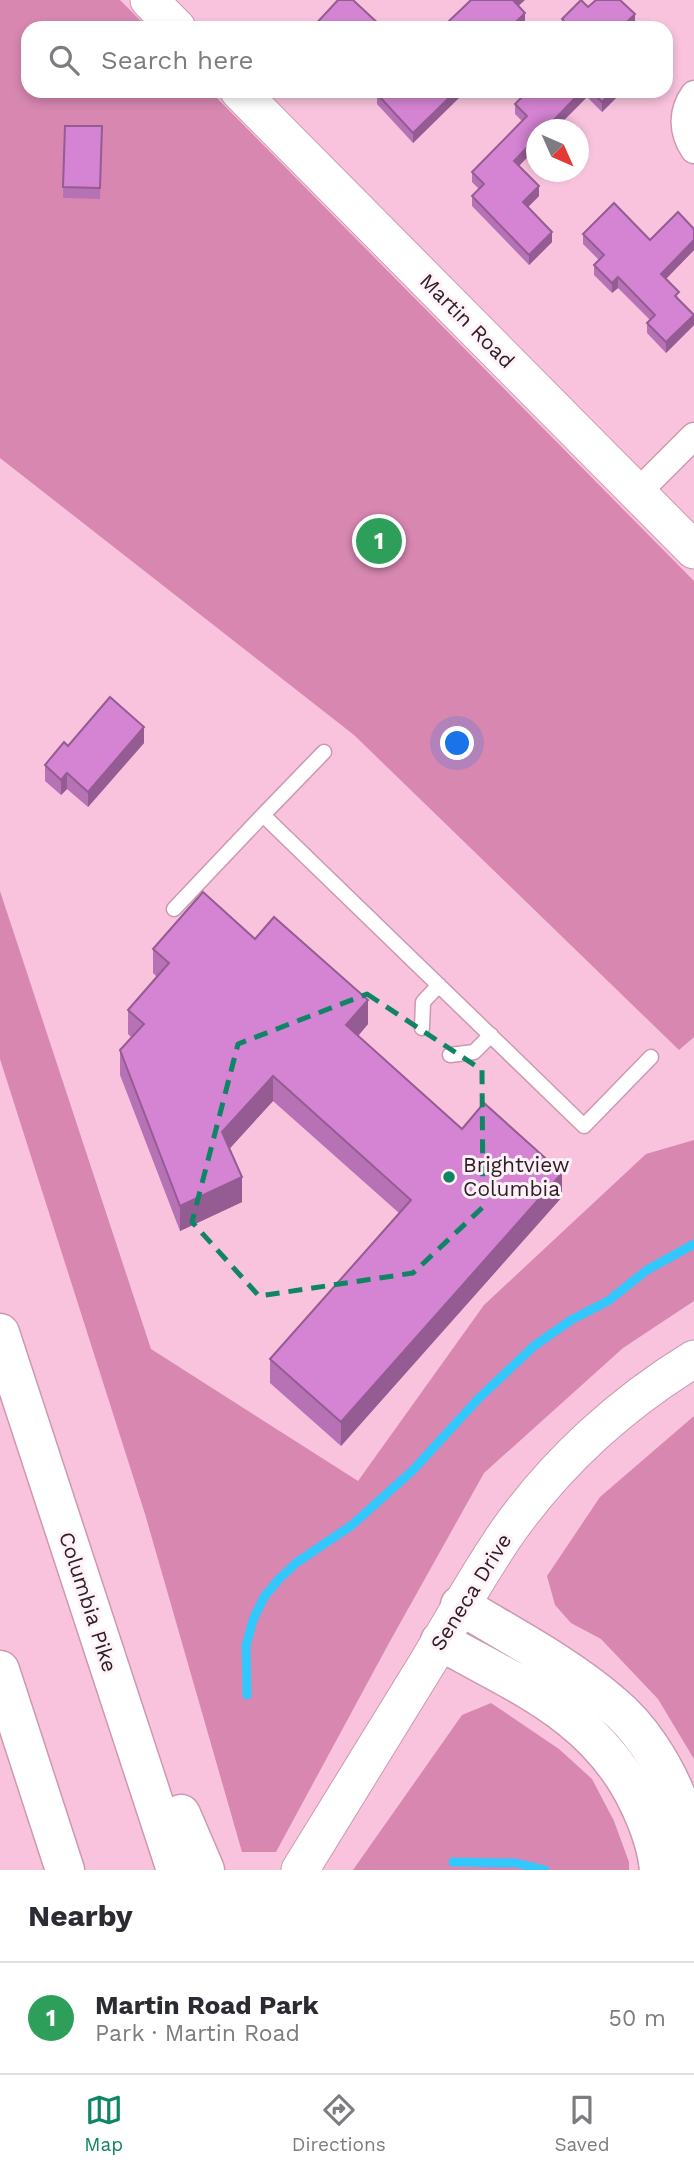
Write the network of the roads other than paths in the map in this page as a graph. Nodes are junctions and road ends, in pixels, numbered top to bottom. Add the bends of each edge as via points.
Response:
1 (149, 0) edge
2 (170, 21) edge
3 (694, 94) edge
4 (246, 98) edge
5 (694, 150) edge
6 (694, 436) edge
7 (637, 493) junction
8 (694, 550) edge
9 (324, 752) dead end
10 (263, 815) junction
11 (174, 909) dead end
12 (439, 985) junction
13 (422, 1028) dead end
14 (491, 1035) junction
15 (450, 1055) dead end
16 (651, 1057) dead end
17 (0, 1333) edge
18 (694, 1359) edge
19 (85, 1593) junction
20 (460, 1605) junction
21 (440, 1641) junction
22 (0, 1670) edge
23 (694, 1867) edge
24 (65, 1870) edge
25 (176, 1870) edge
26 (205, 1870) edge
27 (300, 1870) edge
28 (659, 1870) edge

1 - 2 street
3 - 5 street via 684,120
4 - 7 street, Martin Road
6 - 7 street
7 - 8 street, Martin Road
9 - 10 lane
10 - 11 lane
10 - 12 lane
12 - 13 lane via 423,1002
12 - 14 lane
14 - 15 lane via 474,1052
14 - 16 lane via 584,1126
17 - 19 highway, Columbia Pike
18 - 20 street, Seneca Drive via 653,1384 558,1471 509,1529
19 - 25 highway, Columbia Pike
19 - 26 highway
20 - 21 street, Seneca Drive
20 - 23 highway via 614,1705 659,1761 677,1797
21 - 27 street, Seneca Drive
21 - 28 highway via 557,1708 589,1732 628,1780 653,1836
22 - 24 highway

